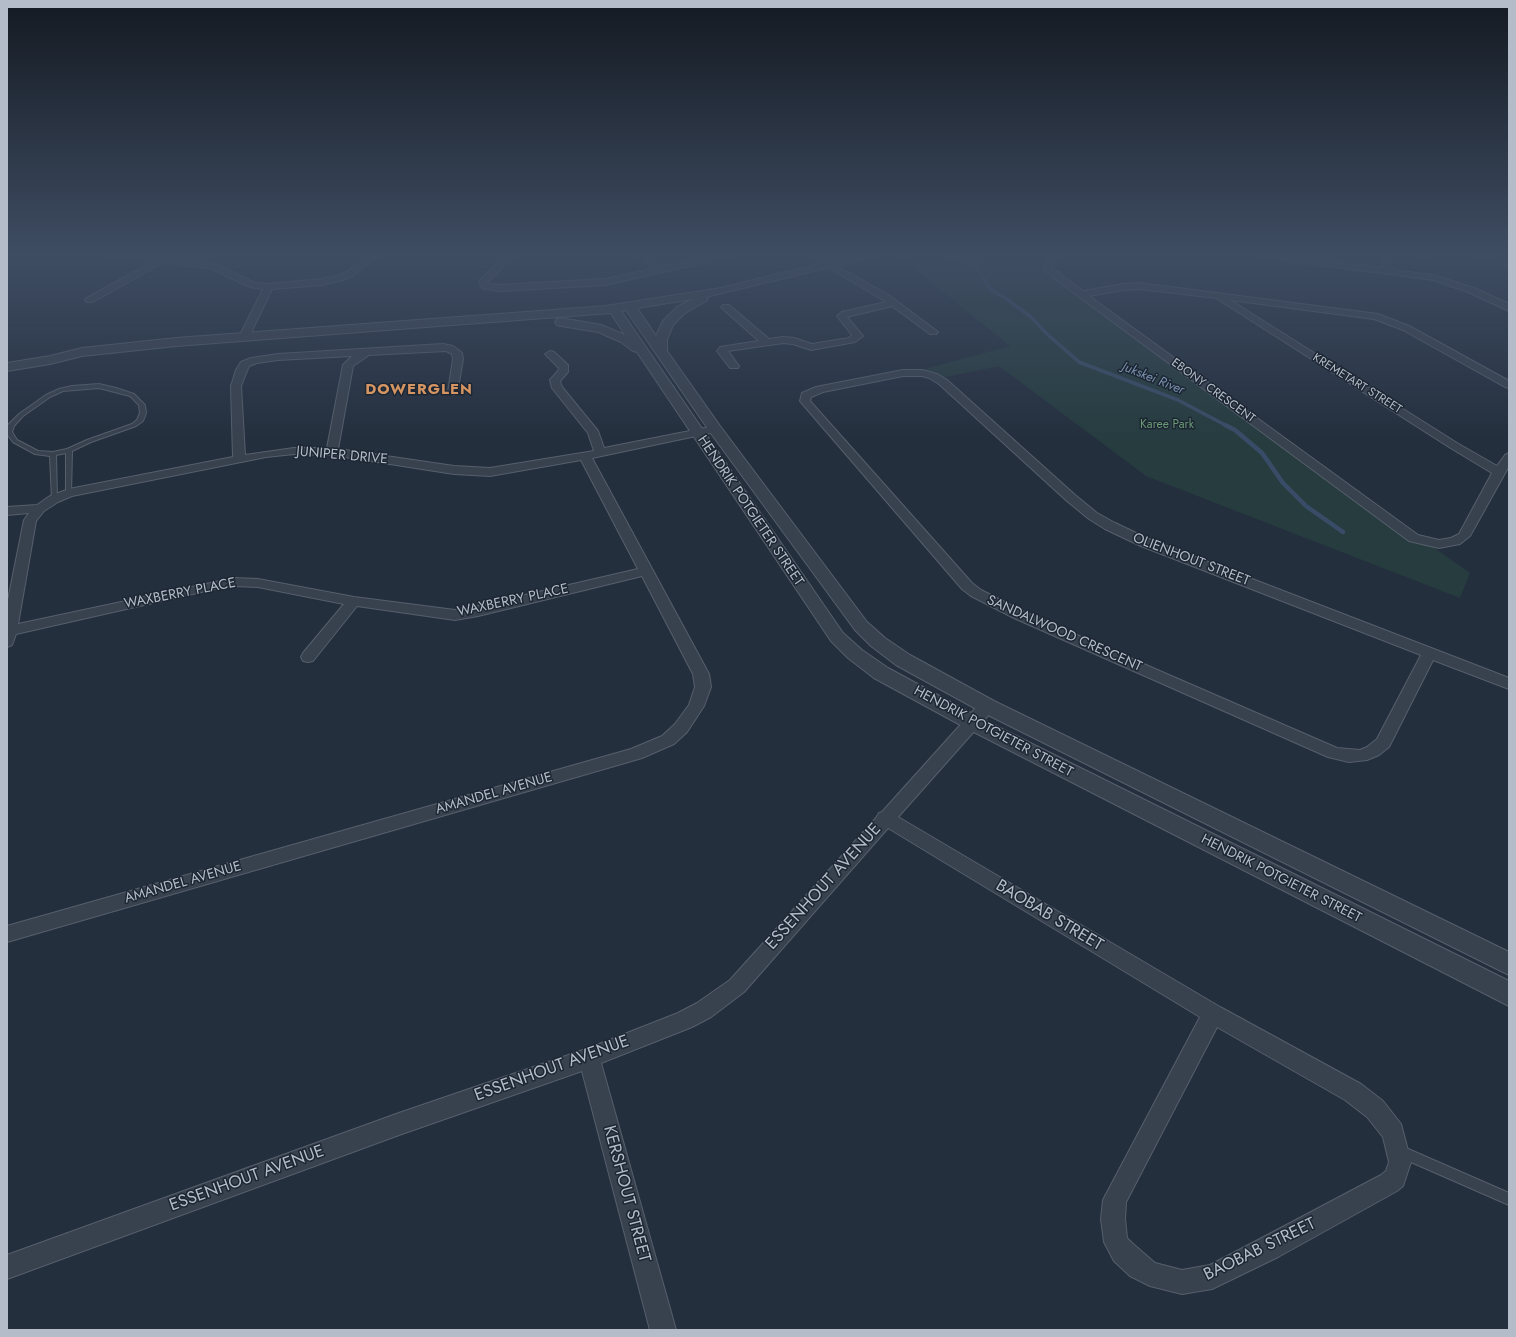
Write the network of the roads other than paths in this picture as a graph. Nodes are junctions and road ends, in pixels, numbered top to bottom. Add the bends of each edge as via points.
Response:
1 (254, 316) edge
2 (534, 316) edge
3 (628, 316) edge
4 (674, 316) edge
5 (737, 316) edge
6 (842, 316) edge
7 (912, 316) edge
8 (1112, 316) edge
9 (1248, 316) edge
10 (1367, 316) edge
11 (528, 317) junction
12 (933, 332) dead end
13 (244, 337) junction
14 (766, 342) junction
15 (82, 352) junction
16 (370, 352) junction
17 (654, 353) junction
18 (334, 354) junction
19 (550, 354) dead end
20 (7, 362) edge
21 (348, 365) junction
22 (734, 366) dead end
23 (7, 367) edge
24 (914, 372) joint
25 (1509, 385) edge
26 (453, 392) dead end
27 (9, 426) edge
28 (706, 431) junction
29 (69, 450) junction
30 (332, 452) junction
31 (53, 454) junction
32 (593, 455) junction
33 (1509, 457) edge
34 (239, 460) junction
35 (1499, 472) junction
36 (69, 493) junction
37 (54, 499) junction
38 (40, 508) junction
39 (7, 511) edge
40 (646, 571) junction
41 (354, 601) junction
42 (8, 634) edge
43 (1428, 654) junction
44 (308, 657) dead end
45 (1509, 684) edge
46 (988, 706) junction
47 (973, 723) junction
48 (885, 818) junction
49 (7, 934) edge
50 (1509, 964) edge
51 (1509, 994) edge
52 (1213, 1014) junction
53 (589, 1058) junction
54 (1399, 1151) junction
55 (1509, 1198) edge
56 (7, 1267) edge
57 (663, 1330) edge

1 - 13 street
2 - 11 street
3 - 17 street, HENDRIK POTGIETER STREET
4 - 17 street via 667,324
5 - 14 street
6 - 14 street via 858,336 852,340 811,347 789,340
7 - 12 street
8 - 35 street, EBONY CRESCENT via 1414,538 1439,544 1455,541 1464,536
9 - 35 street, KREMETART STREET
10 - 25 street via 1386,319 1406,328
11 - 13 street
11 - 17 street via 601,329
13 - 15 street
14 - 22 street via 722,350
15 - 20 street
15 - 23 street
16 - 18 street
16 - 21 street
16 - 26 street via 449,348 457,353 458,359
17 - 28 street, HENDRIK POTGIETER STREET
18 - 21 street via 344,359
18 - 34 street via 265,358 245,364 236,386
19 - 32 street, AMANDEL AVENUE via 564,368 554,380 557,388 594,433
21 - 30 street
24 - 43 street, OLIENHOUT STREET via 929,374 939,379 1071,498 1110,526 1146,543
24 - 43 street, SANDALWOOD CRESCENT via 820,389 806,395 806,401 966,586 983,598 1334,753 1349,756 1366,754 1383,742
27 - 29 lane via 43,399 61,390 72,388 114,388 132,395 142,406 140,421 134,425
27 - 31 lane via 9,432 15,441 37,453
28 - 32 street, JUNIPER DRIVE
28 - 46 street, HENDRIK POTGIETER STREET via 861,626 902,660
28 - 47 street, HENDRIK POTGIETER STREET via 837,637 881,673
29 - 31 lane
29 - 36 lane
30 - 32 street, JUNIPER DRIVE via 454,470 490,472
30 - 34 street, JUNIPER DRIVE via 294,451
31 - 37 lane
32 - 40 street, AMANDEL AVENUE
33 - 35 street, EBONY CRESCENT
34 - 36 street, JUNIPER DRIVE
36 - 37 street, JUNIPER DRIVE
37 - 38 street, JUNIPER DRIVE
38 - 39 street
38 - 42 street, JUNIPER DRIVE via 30,520
40 - 41 street, WAXBERRY PLACE via 478,612 455,615
40 - 49 street, AMANDEL AVENUE via 703,681 702,693 696,706 681,728 668,740 636,754
41 - 42 street, WAXBERRY PLACE via 258,583 234,582
41 - 44 street
43 - 45 street, OLIENHOUT STREET
46 - 47 street, ESSENHOUT AVENUE
46 - 50 street, HENDRIK POTGIETER STREET
47 - 48 street, ESSENHOUT AVENUE
47 - 51 street, HENDRIK POTGIETER STREET
48 - 52 street, BAOBAB STREET
48 - 53 street, ESSENHOUT AVENUE via 737,986 714,1004 686,1020
52 - 54 street, BAOBAB STREET via 1353,1092 1375,1109 1393,1132
52 - 54 street, BAOBAB STREET via 1115,1200 1113,1219 1116,1242 1139,1267 1150,1274 1182,1282 1212,1277 1389,1183 1399,1170
53 - 56 street, ESSENHOUT AVENUE via 399,1124
53 - 57 street, KERSHOUT STREET
54 - 55 lane

